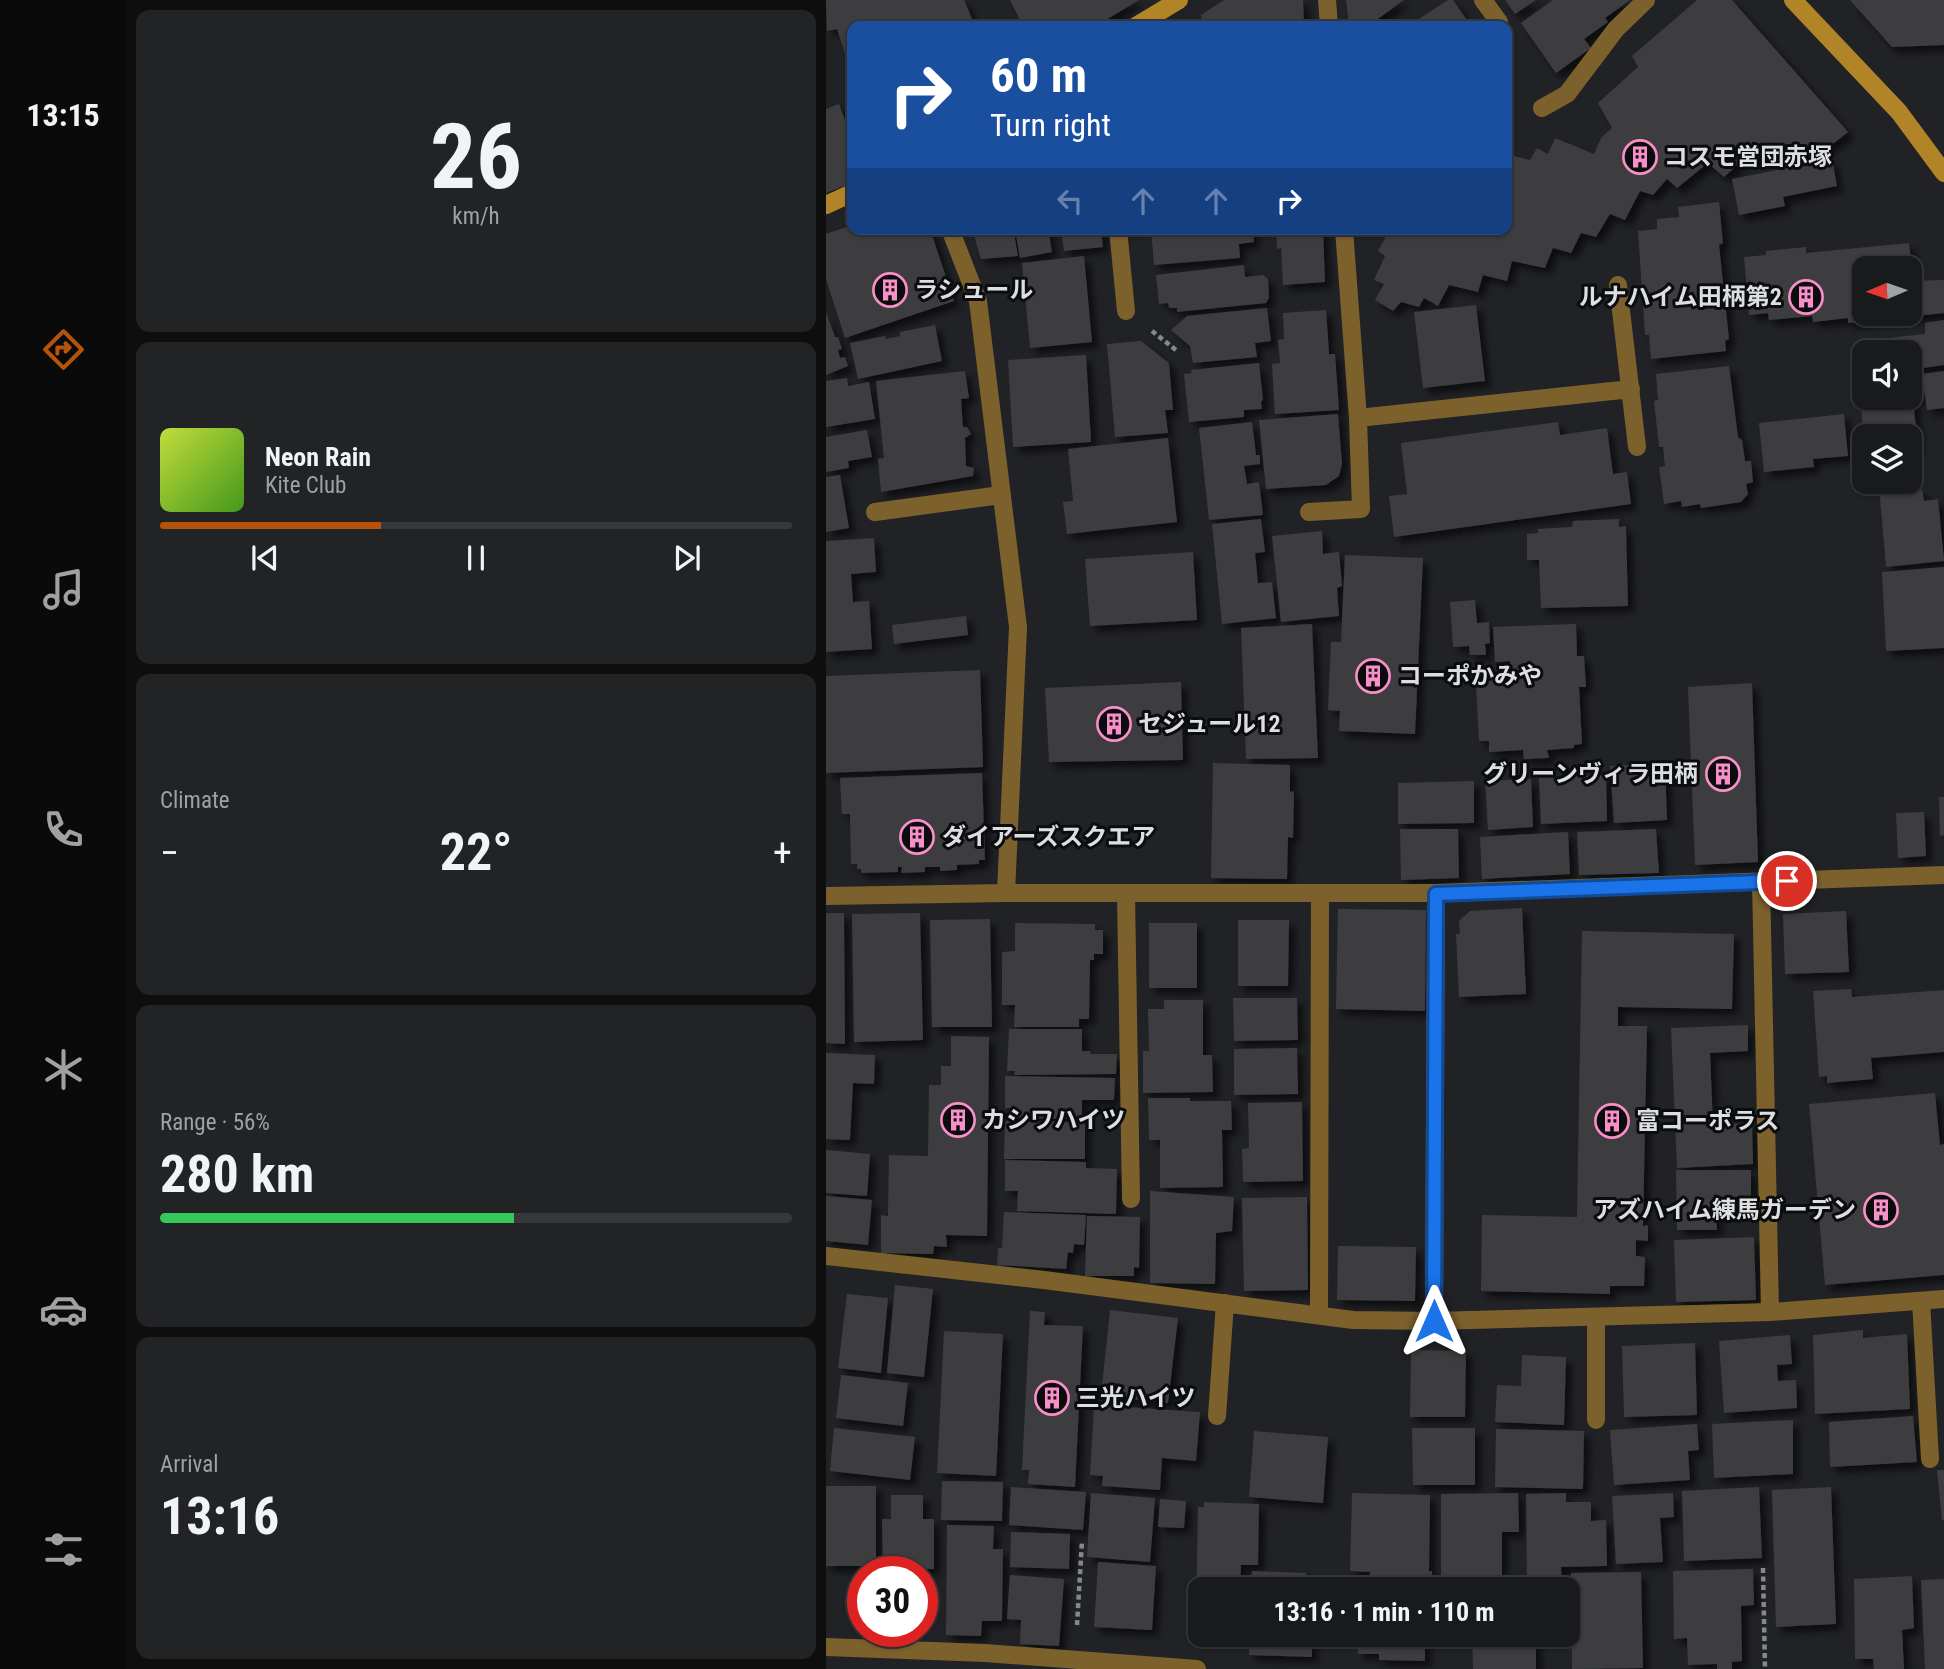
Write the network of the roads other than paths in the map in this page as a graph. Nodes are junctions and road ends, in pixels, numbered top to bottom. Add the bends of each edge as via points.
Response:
1 (1179, 0) edge
2 (1327, 0) edge
3 (1483, 0) edge
4 (1646, 0) edge
5 (1793, 0) edge
6 (1144, 21) edge
7 (1329, 21) edge
8 (1498, 21) edge
9 (1542, 108) dead end
10 (1944, 173) edge
11 (847, 195) edge
12 (826, 205) edge
13 (952, 235) edge
14 (1119, 235) edge
15 (1344, 235) edge
16 (1618, 285) dead end
17 (1126, 311) dead end
18 (1630, 389) junction
19 (1358, 418) junction
20 (1637, 447) dead end
21 (1001, 495) junction
22 (875, 512) dead end
23 (1309, 512) dead end
24 (1944, 875) edge
25 (1761, 881) junction
26 (1006, 893) junction
27 (1126, 894) junction
28 (1436, 894) junction
29 (1320, 895) junction
30 (826, 896) edge
31 (1130, 1199) dead end
32 (826, 1256) edge
33 (1944, 1299) edge
34 (1921, 1300) junction
35 (1225, 1303) junction
36 (1770, 1312) junction
37 (1319, 1315) junction
38 (1596, 1318) junction
39 (1434, 1321) junction
40 (1217, 1416) dead end
41 (1596, 1420) dead end
42 (1930, 1459) dead end
43 (826, 1647) edge
44 (1133, 1667) edge
45 (1197, 1669) edge

1 - 6 street
2 - 7 street
3 - 8 street
4 - 9 street via 1616,29 1567,94
5 - 10 street via 1899,112
11 - 12 street
13 - 21 street via 978,301
14 - 17 street
15 - 19 street
16 - 18 street
18 - 19 street
18 - 20 street
19 - 23 street via 1361,509
21 - 22 street
21 - 26 street via 1018,627
24 - 25 street
25 - 28 street
25 - 36 street
26 - 27 street
26 - 30 street
27 - 29 street
27 - 31 street
28 - 29 street
28 - 39 street
29 - 37 street
32 - 35 street
33 - 34 street
34 - 36 street
34 - 42 street
35 - 37 street
35 - 40 street
36 - 38 street
37 - 39 street
38 - 39 street
38 - 41 street
43 - 44 street via 985,1653
44 - 45 street

